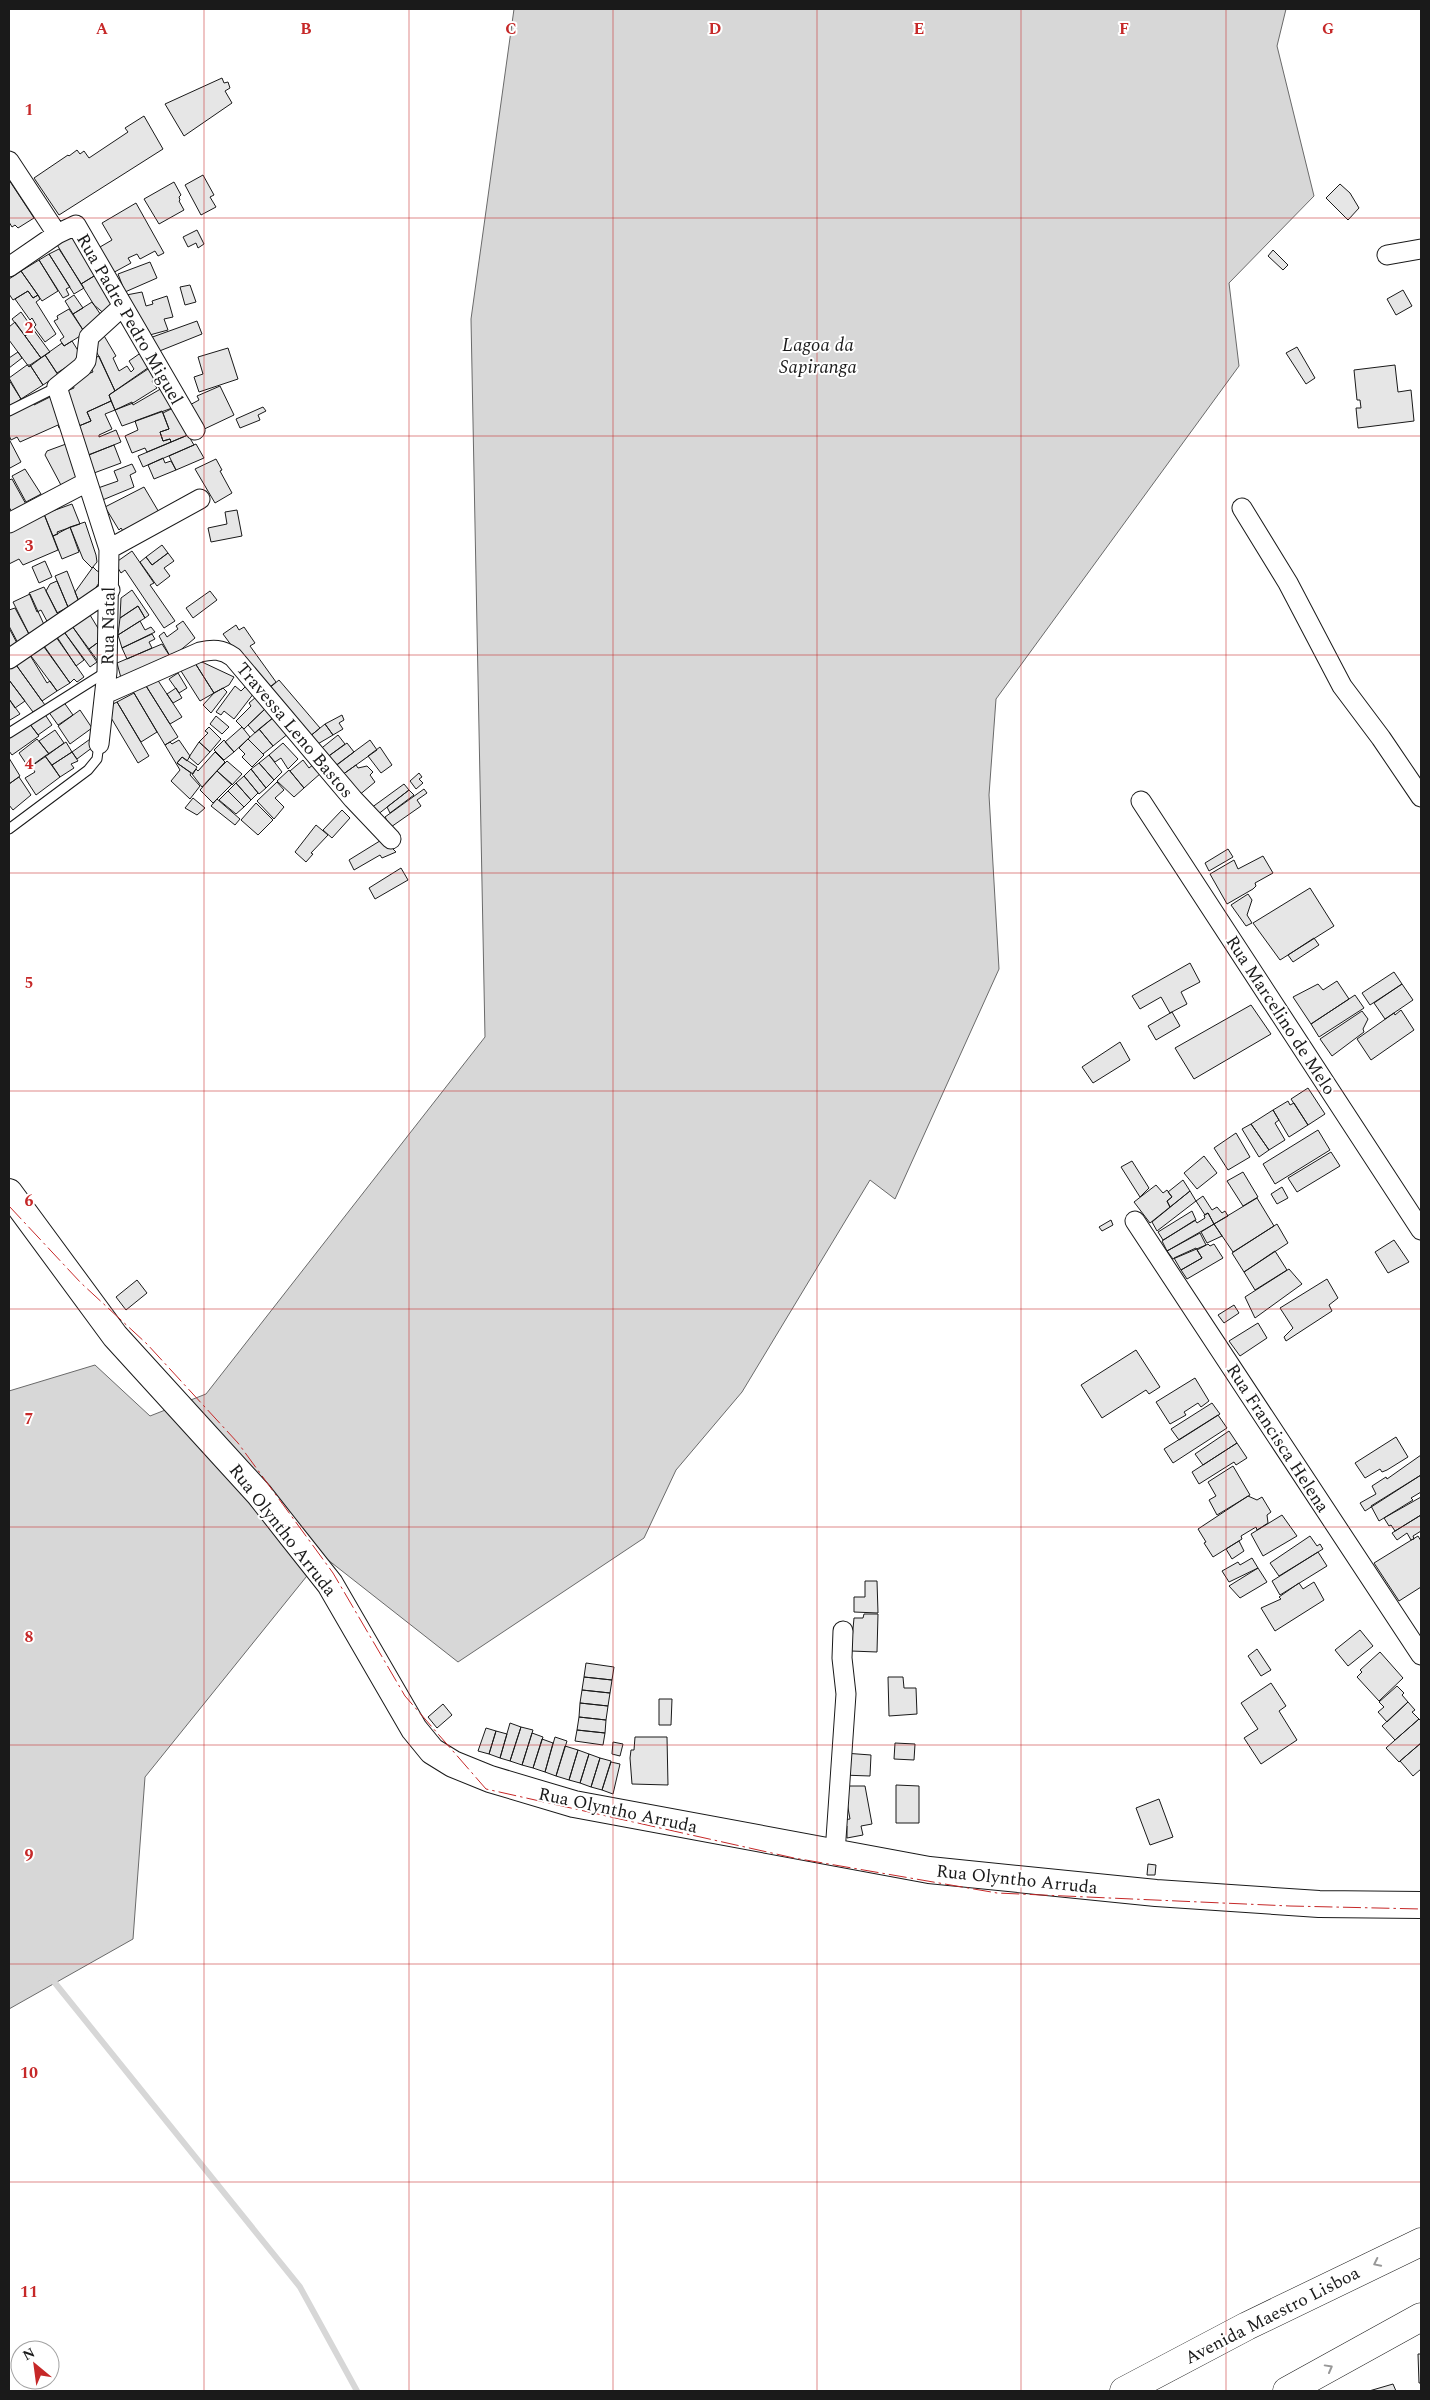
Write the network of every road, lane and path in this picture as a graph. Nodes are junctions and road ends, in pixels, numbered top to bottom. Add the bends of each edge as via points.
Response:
1 (9, 161) edge
2 (57, 234) junction
3 (1421, 249) edge
4 (1387, 256) dead end
5 (9, 267) edge
6 (123, 306) junction
7 (57, 387) junction
8 (9, 411) edge
9 (195, 430) dead end
10 (86, 482) junction
11 (200, 499) dead end
12 (1242, 508) dead end
13 (9, 523) edge
14 (109, 549) junction
15 (110, 590) junction
16 (9, 659) edge
17 (107, 672) junction
18 (105, 694) junction
19 (9, 733) edge
20 (99, 744) joint
21 (1421, 797) edge
22 (1141, 801) dead end
23 (9, 829) edge
24 (391, 839) dead end
25 (9, 1192) edge
26 (1135, 1221) dead end
27 (1421, 1230) edge
28 (843, 1632) dead end
29 (1421, 1655) edge
30 (835, 1853) junction
31 (1421, 1905) edge
32 (1421, 2242) edge
33 (1421, 2317) edge
34 (1146, 2383) edge
35 (1124, 2391) edge
36 (1287, 2391) edge

1 - 2 street
2 - 5 street
2 - 6 street, Rua Padre Pedro Miguel via 76,226
3 - 4 street
6 - 7 street via 89,337 86,361
6 - 9 street, Rua Padre Pedro Miguel
7 - 8 lane
7 - 10 street, Rua Natal
10 - 13 street
10 - 14 street, Rua Natal
11 - 14 street
12 - 21 street via 1288,583 1342,686
14 - 15 street, Rua Natal
15 - 16 street
15 - 17 street, Rua Natal
17 - 18 street, Rua Natal
17 - 19 lane
18 - 20 street, Rua Natal
18 - 24 street, Travessa Leno Bastos via 200,652 212,649 226,651
20 - 23 lane, Rua Natal via 97,759 88,770
22 - 27 street, Rua Marcelino de Melo
25 - 30 street, Rua Olyntho Arruda via 115,1336 259,1494 330,1584 414,1729 432,1751 453,1764 490,1779 574,1804
26 - 29 street, Rua Francisca Helena
28 - 30 street via 846,1694
30 - 31 street, Rua Olyntho Arruda via 929,1870 1156,1894 1319,1904
32 -> 34 highway, Avenida Maestro Lisboa via 1247,2326
36 -> 33 highway
34 - 35 highway, Avenida Maestro Lisboa

